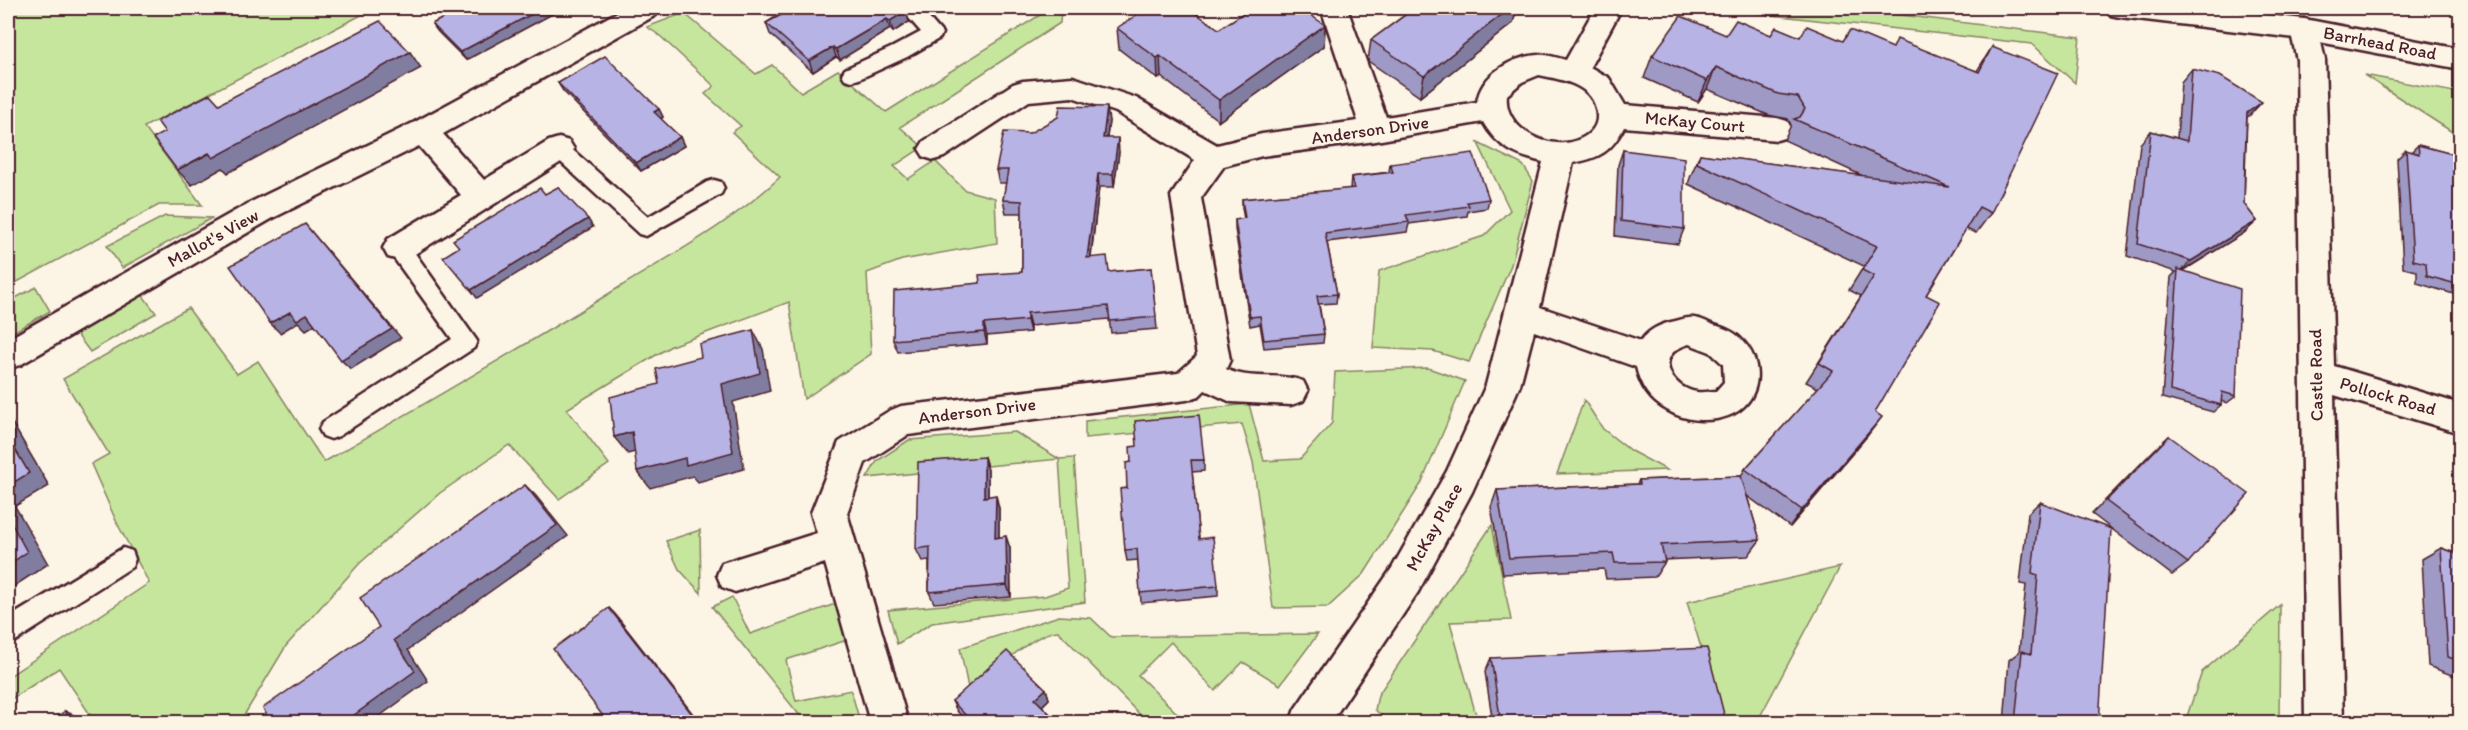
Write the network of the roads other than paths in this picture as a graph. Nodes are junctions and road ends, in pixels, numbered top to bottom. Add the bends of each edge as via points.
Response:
1 (646, 8) edge
2 (909, 8) edge
3 (1334, 8) edge
4 (2120, 8) edge
5 (1605, 13) dead end
6 (2304, 29) junction
7 (2460, 59) edge
8 (1575, 70) junction
9 (852, 74) dead end
10 (1492, 110) junction
11 (1614, 115) junction
12 (1777, 129) dead end
13 (1376, 130) junction
14 (423, 131) junction
15 (559, 149) joint
16 (934, 149) dead end
17 (1560, 154) junction
18 (1214, 158) junction
19 (714, 188) dead end
20 (481, 197) junction
21 (399, 248) joint
22 (1522, 314) junction
23 (8, 355) edge
24 (1650, 358) dead end
25 (1200, 372) junction
26 (2316, 375) junction
27 (1292, 391) dead end
28 (2460, 418) edge
29 (331, 429) dead end
30 (838, 543) junction
31 (123, 559) dead end
32 (735, 575) dead end
33 (8, 632) edge
34 (889, 723) edge
35 (1309, 723) edge
36 (2324, 723) edge

1 - 14 street, Mallot's View
2 - 9 lane via 933,33
3 - 13 street
4 - 6 street, Barrhead Road
5 - 8 street
6 - 7 street, Barrhead Road
6 - 26 street, Castle Road via 2311,60
8 - 10 street via 1539,65 1508,75 1495,91
8 - 11 street via 1603,89
10 - 13 street, Anderson Drive
10 - 17 street via 1498,123 1523,145
11 - 12 street, McKay Court
11 - 17 street via 1612,127 1592,147
13 - 18 street, Anderson Drive via 1262,145
14 - 20 street
14 - 23 street, Mallot's View via 252,215
15 - 19 lane via 646,228
15 - 20 street
16 - 18 street via 1023,91 1073,87 1126,105
17 - 22 street, McKay Place
18 - 25 street, Anderson Drive via 1186,196 1214,360
20 - 21 street
21 - 29 lane via 466,341
22 - 24 street
22 - 35 street, McKay Place via 1503,385 1460,482 1405,580
25 - 27 street via 1232,388
25 - 30 street, Anderson Drive via 1187,386 901,421 851,453 829,513
26 - 28 street, Pollock Road
26 - 36 street, Castle Road
30 - 32 street
30 - 34 street, Anderson Drive
31 - 33 lane

